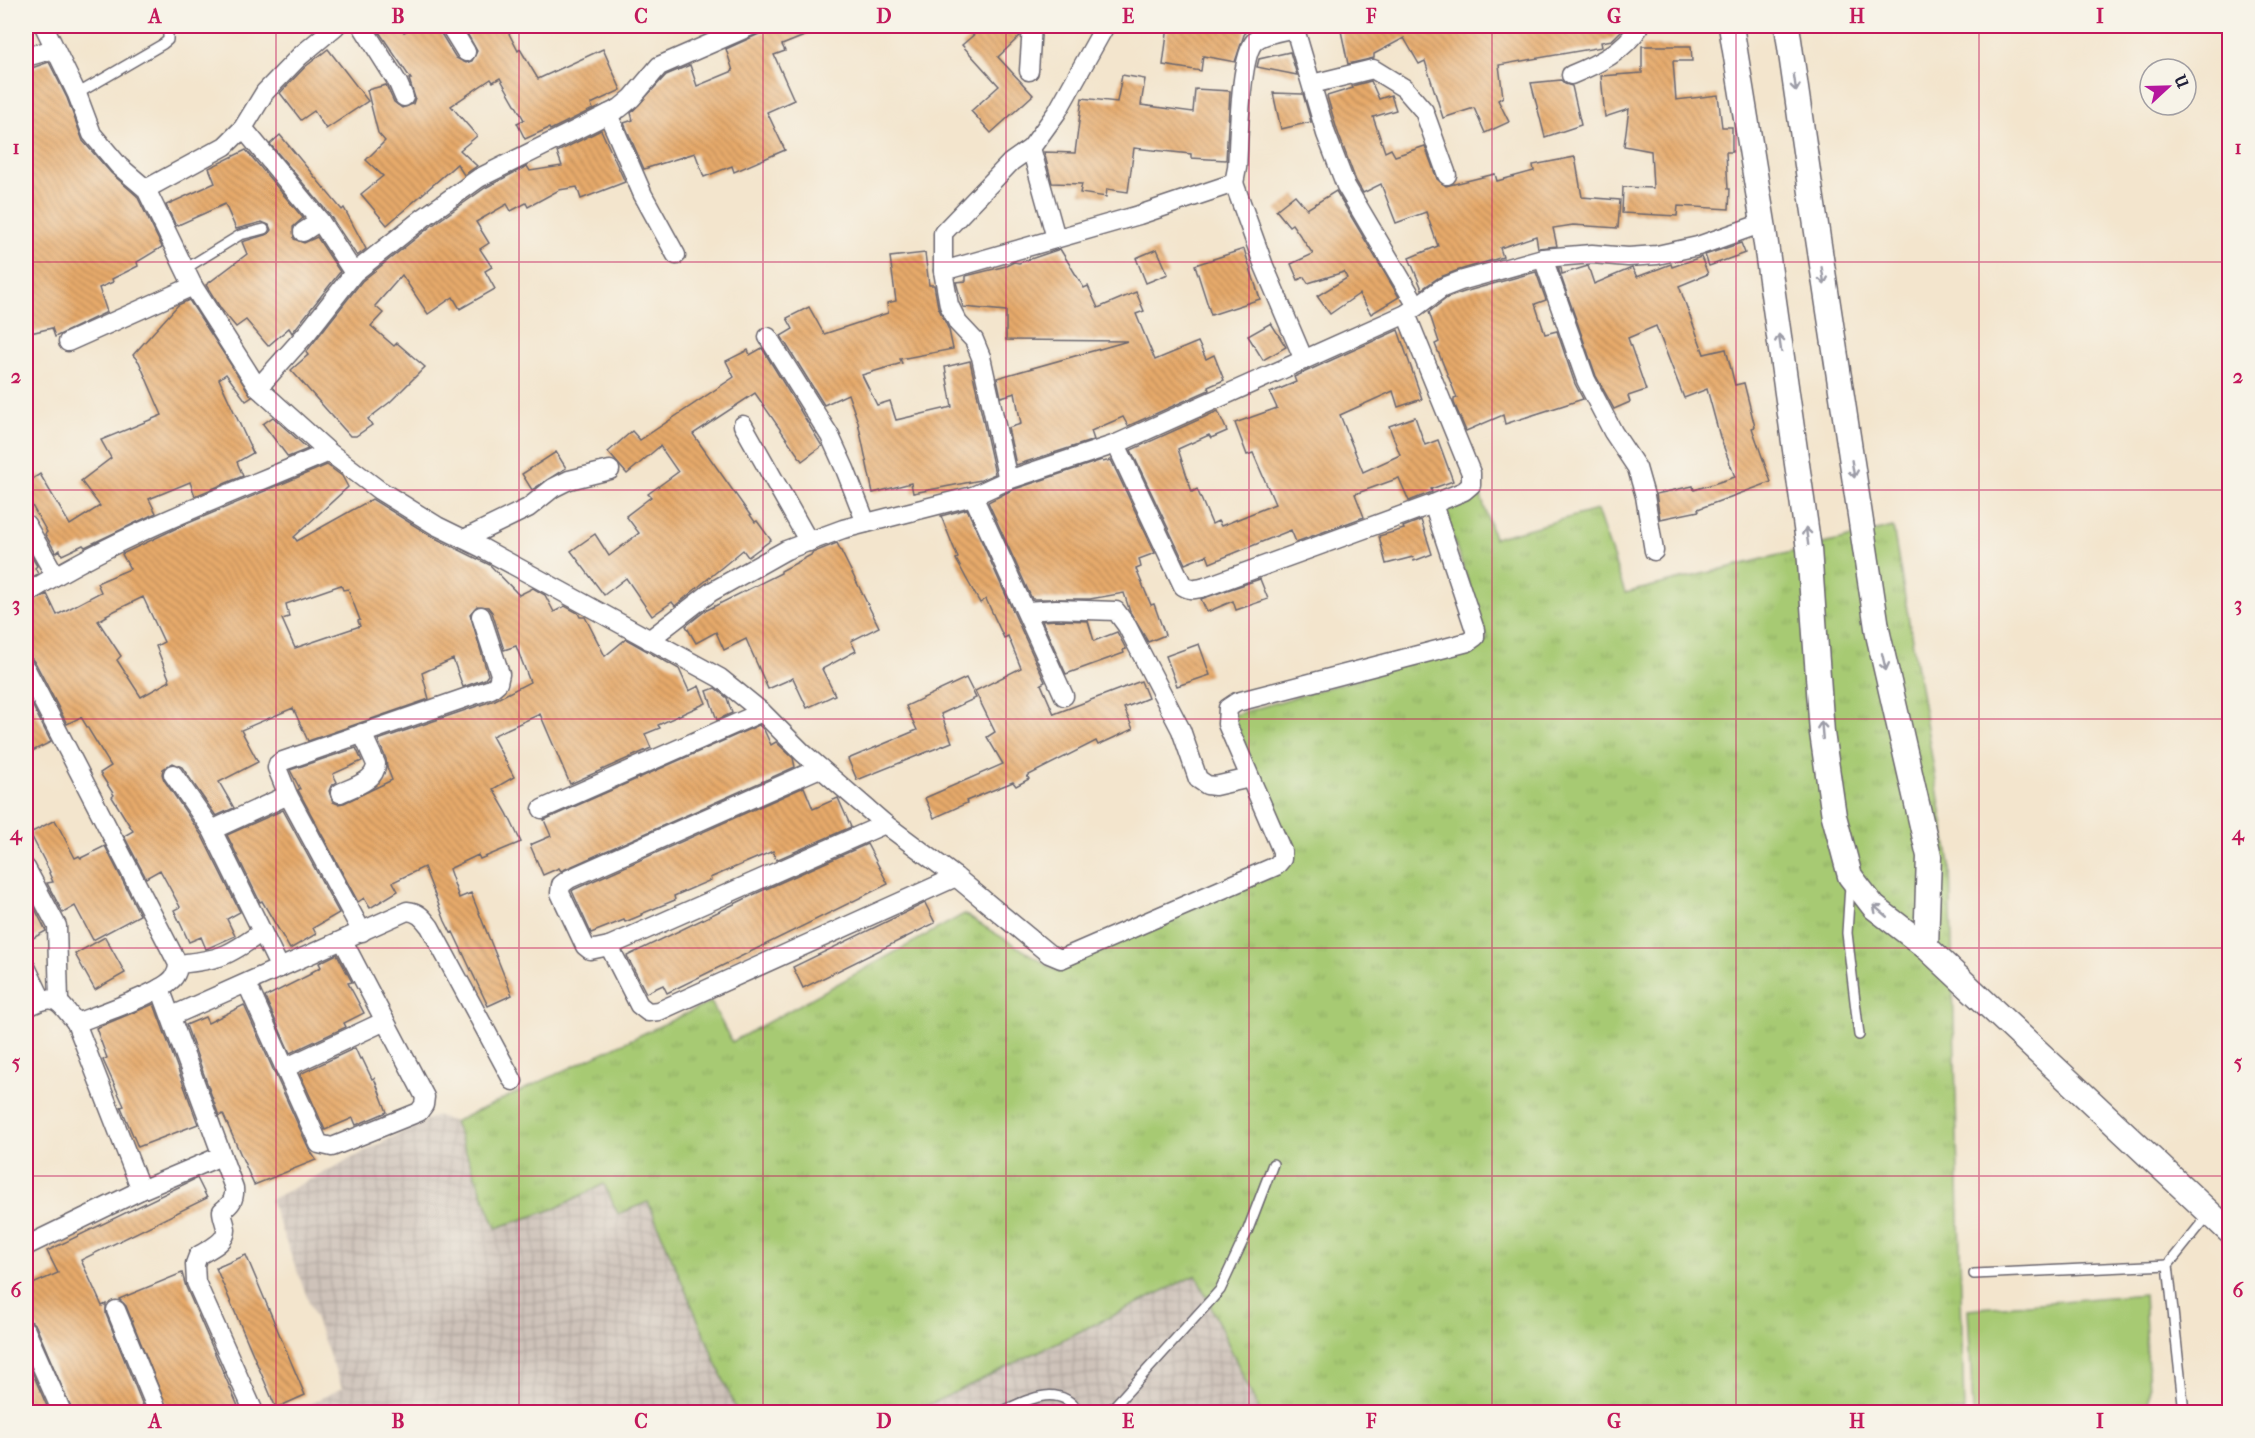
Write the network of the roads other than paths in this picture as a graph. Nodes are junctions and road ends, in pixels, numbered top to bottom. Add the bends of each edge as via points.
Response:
1 (44, 26) edge
2 (165, 26) edge
3 (336, 26) edge
4 (362, 26) edge
5 (450, 26) edge
6 (751, 26) edge
7 (1105, 26) edge
8 (1640, 26) edge
9 (1731, 26) edge
10 (1787, 26) edge
11 (1295, 27) edge
12 (1029, 28) edge
13 (54, 49) junction
14 (466, 52) dead end
15 (26, 57) edge
16 (1029, 72) dead end
17 (1571, 75) dead end
18 (1312, 84) junction
19 (77, 94) junction
20 (404, 97) dead end
21 (608, 114) junction
22 (243, 128) junction
23 (1031, 148) junction
24 (1447, 175) dead end
25 (1234, 183) junction
26 (146, 189) junction
27 (320, 221) junction
28 (1763, 223) junction
29 (264, 229) dead end
30 (303, 232) dead end
31 (1056, 238) junction
32 (676, 255) dead end
33 (1543, 258) junction
34 (185, 269) junction
35 (943, 271) junction
36 (354, 273) junction
37 (193, 286) junction
38 (1411, 310) junction
39 (768, 337) dead end
40 (68, 342) dead end
41 (1304, 360) junction
42 (258, 387) junction
43 (743, 425) dead end
44 (1116, 444) junction
45 (329, 452) junction
46 (610, 471) dead end
47 (1008, 480) junction
48 (973, 496) junction
49 (1432, 504) junction
50 (866, 523) junction
51 (26, 524) edge
52 (464, 540) junction
53 (808, 542) junction
54 (1654, 551) dead end
55 (55, 575) junction
56 (26, 594) edge
57 (1027, 611) junction
58 (481, 616) dead end
59 (649, 640) junction
60 (26, 669) edge
61 (1064, 696) dead end
62 (762, 712) junction
63 (362, 733) junction
64 (820, 768) junction
65 (173, 774) dead end
66 (1250, 778) junction
67 (340, 793) dead end
68 (288, 795) junction
69 (542, 809) dead end
70 (885, 824) junction
71 (212, 830) junction
72 (26, 868) edge
73 (1850, 876) junction
74 (956, 877) junction
75 (262, 932) junction
76 (362, 932) junction
77 (343, 941) junction
78 (609, 946) junction
79 (1926, 947) junction
80 (178, 964) junction
81 (26, 967) edge
82 (280, 968) junction
83 (247, 984) junction
84 (160, 988) junction
85 (51, 1000) junction
86 (26, 1008) edge
87 (172, 1016) junction
88 (385, 1021) junction
89 (76, 1023) junction
90 (1859, 1035) dead end
91 (285, 1068) junction
92 (513, 1081) dead end
93 (221, 1156) junction
94 (1273, 1164) dead end
95 (141, 1190) junction
96 (2209, 1214) junction
97 (2229, 1232) edge
98 (26, 1246) edge
99 (2168, 1265) junction
100 (1974, 1274) dead end
101 (116, 1310) dead end
102 (26, 1331) edge
103 (62, 1413) edge
104 (158, 1413) edge
105 (254, 1413) edge
106 (1001, 1413) edge
107 (1079, 1413) edge
108 (1109, 1413) edge
109 (2184, 1413) edge

1 - 13 street
2 - 19 lane via 168,40 163,44
3 - 22 street via 265,92
4 - 20 street
5 - 14 street
6 - 21 street via 659,66 632,98
7 - 23 street via 1058,112
8 - 17 street via 1613,55
9 - 28 street
10 -> 79 street via 1878,634 1929,856
11 - 18 street
11 - 25 street via 1257,39 1251,47 1244,66
12 - 16 street
13 - 15 street
13 - 19 street
18 - 24 street via 1373,69 1404,88 1424,111
18 - 38 street via 1346,186
19 - 26 street via 92,134 119,166
21 - 32 street via 643,195
21 - 36 street via 478,178
22 - 26 street via 225,146
22 - 27 street
23 - 31 street
23 - 35 street via 1011,162 943,233
25 - 31 street
25 - 41 street
26 - 34 street
27 - 30 street
27 - 36 street
28 - 33 street via 1698,246 1657,255
73 -> 28 street via 1834,816 1822,733 1809,549
29 - 34 lane via 240,235
31 - 35 street
33 - 38 street via 1442,288
33 - 54 street via 1586,380 1637,468
34 - 37 street
35 - 47 street via 949,305 981,357
36 - 42 street
37 - 40 street
37 - 42 street
38 - 41 street
38 - 49 street via 1471,474 1472,485
39 - 50 street via 830,436
41 - 44 street
42 - 45 street
43 - 53 street
44 - 47 street
44 - 49 street via 1187,589 1205,586
45 - 52 street via 379,490
45 - 55 street via 107,548
46 - 52 street via 569,480 528,508
47 - 48 street
48 - 50 street
48 - 57 street
49 - 66 street via 1475,637 1237,702 1228,708 1227,724
50 - 53 street
51 - 55 street
52 - 59 street
53 - 59 street via 711,592
55 - 56 street
57 - 61 street
57 - 66 street via 1116,611 1181,730 1198,779 1215,786
58 - 63 street via 500,675 491,689
59 - 62 street via 720,678
60 - 80 street
62 - 64 street
62 - 69 street
63 - 67 street via 376,769 369,778
63 - 68 street via 278,764
64 - 70 street
64 - 78 street via 561,885 560,893 585,946 590,950
65 - 71 street
66 - 74 street via 1282,851 1276,866 1060,959
68 - 71 street
68 - 76 street
70 - 74 street
70 - 78 street
71 - 75 street
72 - 85 street via 57,926
79 -> 73 street via 1874,908
73 - 90 lane via 1847,933
74 - 78 street via 659,1011 648,1012 639,1005
75 - 80 street via 234,952 213,960
75 - 82 street
76 - 77 street
76 - 92 street via 407,911 421,915
77 - 82 street
77 - 88 street
79 - 96 street
80 - 84 street via 173,979
81 - 85 street
82 - 83 street
83 - 87 street
83 - 91 street
84 - 87 street
84 - 89 street
85 - 86 street
85 - 89 street
87 - 93 street
88 - 91 street
88 - 91 street via 425,1097 419,1112 325,1147 314,1137
89 - 95 street
93 - 95 street
93 - 105 street via 235,1196 222,1210 225,1236 198,1256 196,1282
94 - 108 lane via 1220,1290
95 - 98 street
96 - 97 street
96 - 99 lane
99 - 100 lane
99 - 109 lane
101 - 104 street
102 - 103 street
106 - 107 lane via 1026,1400 1057,1395 1072,1402

